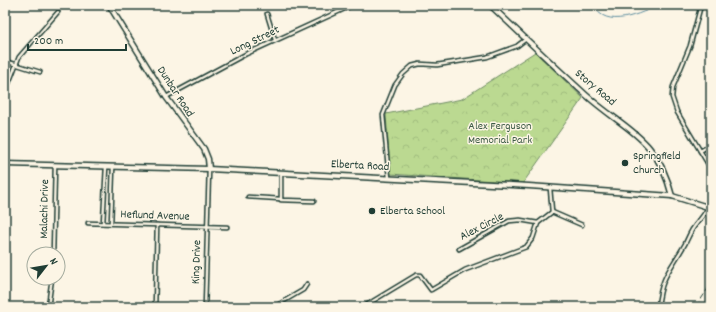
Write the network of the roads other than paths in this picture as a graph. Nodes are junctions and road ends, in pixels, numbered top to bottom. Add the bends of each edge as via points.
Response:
1 (109, 5) edge
2 (353, 5) edge
3 (490, 5) edge
4 (701, 5) edge
5 (58, 12) dead end
6 (267, 14) dead end
7 (526, 39) junction
8 (275, 40) junction
9 (5, 61) edge
10 (15, 64) junction
11 (40, 72) dead end
12 (5, 93) edge
13 (166, 97) junction
14 (711, 145) edge
15 (700, 151) junction
16 (5, 164) edge
17 (55, 165) junction
18 (106, 167) junction
19 (113, 167) junction
20 (711, 169) edge
21 (209, 170) junction
22 (281, 173) junction
23 (389, 178) junction
24 (550, 188) junction
25 (672, 196) junction
26 (248, 197) dead end
27 (281, 199) junction
28 (314, 200) dead end
29 (710, 208) edge
30 (552, 212) junction
31 (88, 223) dead end
32 (103, 223) junction
33 (111, 223) junction
34 (538, 223) junction
35 (158, 225) junction
36 (582, 225) dead end
37 (208, 226) junction
38 (227, 227) dead end
39 (53, 246) edge
40 (459, 249) dead end
41 (307, 284) dead end
42 (52, 286) edge
43 (48, 307) edge
44 (155, 307) edge
45 (204, 307) edge
46 (274, 307) edge
47 (363, 307) edge
48 (658, 307) edge

1 - 13 street, Dunbar Road
2 - 8 street, Long Street
3 - 7 street, Story Road
4 - 15 street via 690,46 673,87 672,97 677,112
5 - 10 street
6 - 8 street
7 - 23 street via 517,46 487,57 437,65 420,64 412,66 403,74 395,85 383,115
7 - 25 street, Story Road via 599,106 644,141 658,160 668,180
8 - 13 street, Long Street
9 - 10 street
10 - 11 street
10 - 12 street
13 - 21 street, Dunbar Road via 204,149
14 - 15 street
15 - 20 street
16 - 17 street, Elberta Road
17 - 18 street, Elberta Road
17 - 39 street, Malachi Drive
18 - 19 street, Elberta Road
18 - 32 street, Heflund Avenue
19 - 21 street, Elberta Road
19 - 33 street, Heflund Avenue
21 - 22 street, Elberta Road
21 - 37 street, King Drive
22 - 23 street, Elberta Road
22 - 27 street
23 - 24 street, Elberta Road
24 - 25 street, Elberta Road
24 - 30 street
25 - 29 street, Elberta Road
26 - 27 street
27 - 28 street
29 - 48 street via 692,230 666,272
30 - 34 street
30 - 36 street
31 - 32 street
32 - 33 street
33 - 35 street, Heflund Avenue
34 - 40 street, Alex Circle via 520,220 509,222
34 - 47 street via 530,242 519,251 468,269 431,290 420,276 416,275
35 - 37 street, Heflund Avenue
35 - 44 street
37 - 38 street, Heflund Avenue
37 - 45 street, King Drive
41 - 46 street via 303,290
42 - 43 street

